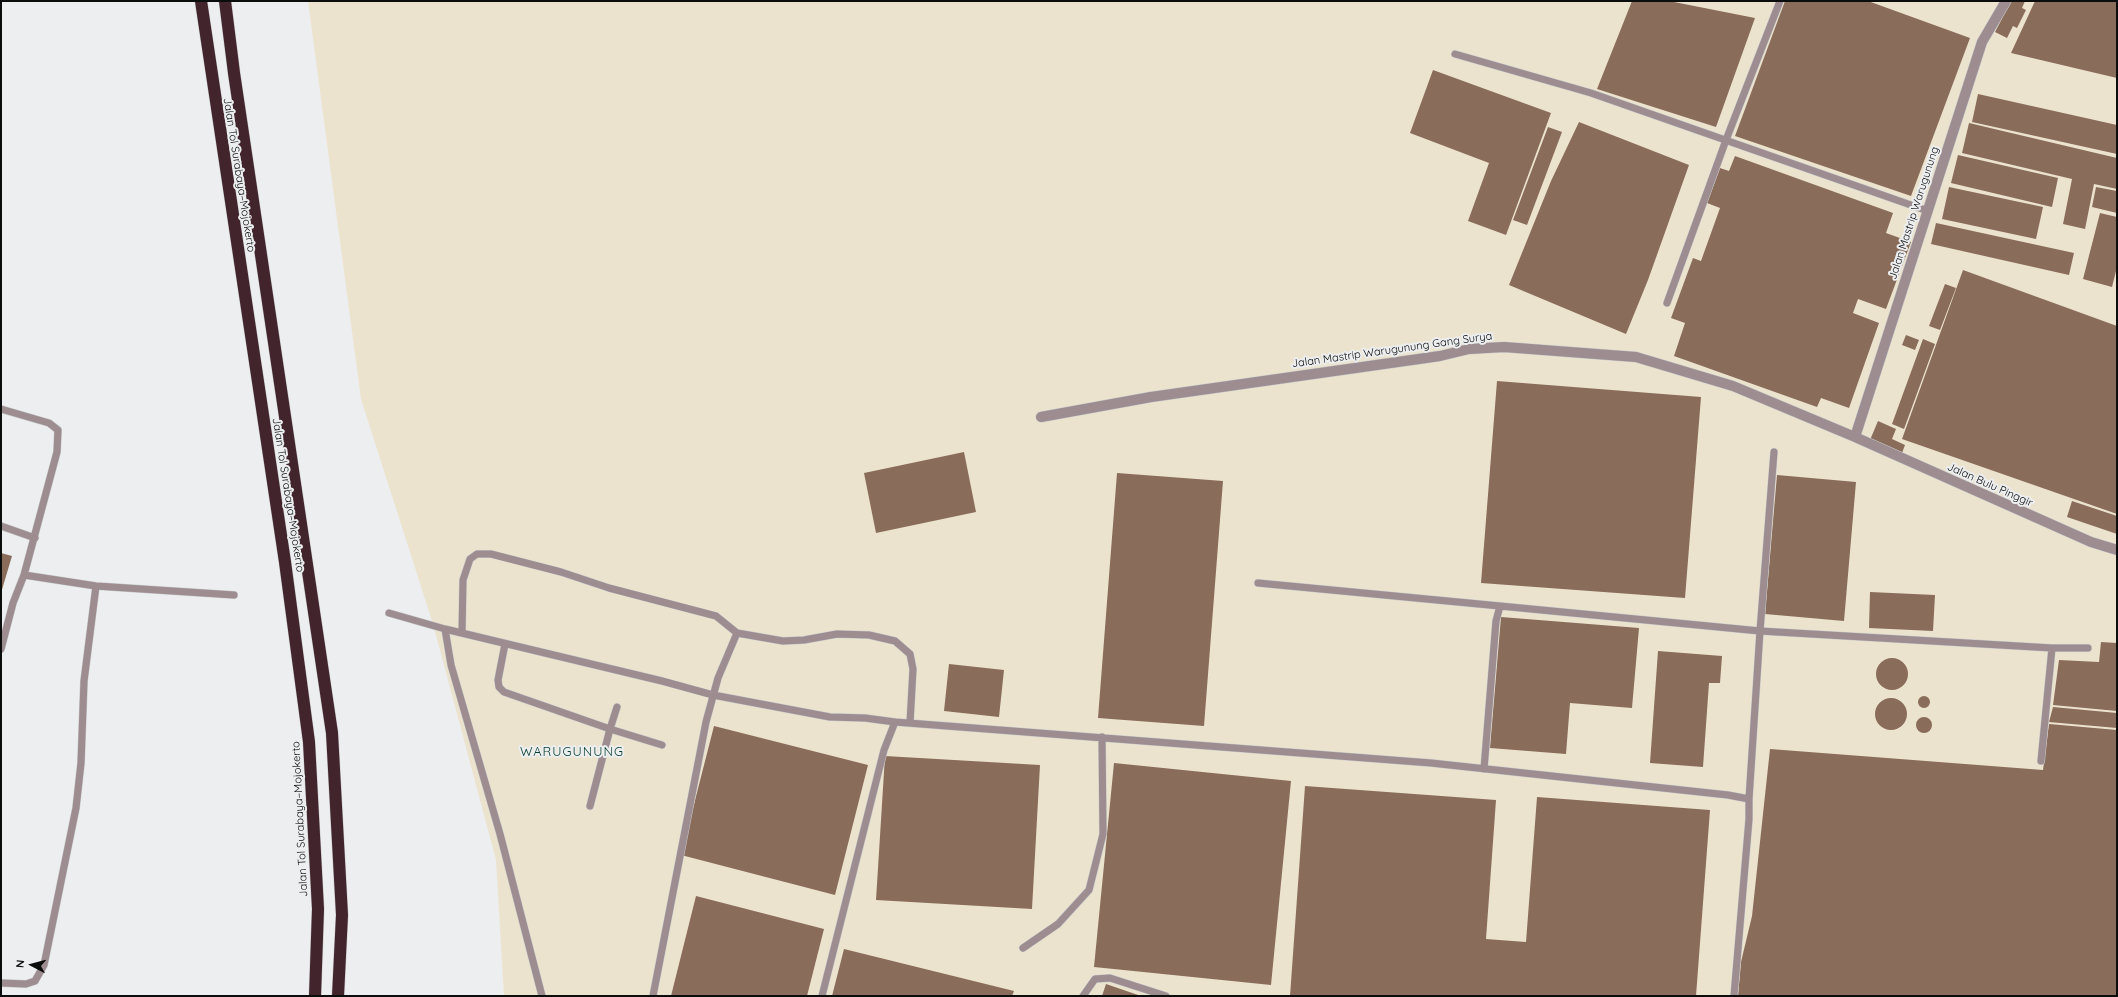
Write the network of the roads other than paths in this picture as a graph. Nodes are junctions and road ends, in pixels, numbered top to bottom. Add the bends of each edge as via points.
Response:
1 (201, 1) edge
2 (225, 1) edge
3 (1780, 1) edge
4 (2006, 1) edge
5 (1455, 54) dead end
6 (1726, 140) junction
7 (1928, 211) junction
8 (1667, 303) dead end
9 (1, 409) edge
10 (1041, 417) dead end
11 (1856, 437) junction
12 (1774, 452) dead end
13 (1, 526) edge
14 (35, 538) junction
15 (2117, 550) edge
16 (24, 575) junction
17 (1258, 583) dead end
18 (96, 586) junction
19 (234, 595) dead end
20 (1500, 606) junction
21 (389, 613) dead end
22 (445, 629) junction
23 (1760, 631) junction
24 (462, 633) junction
25 (737, 633) junction
26 (505, 644) junction
27 (2052, 648) junction
28 (2088, 648) dead end
29 (1, 649) edge
30 (713, 695) junction
31 (617, 708) dead end
32 (895, 722) junction
33 (910, 723) junction
34 (610, 728) junction
35 (1102, 737) junction
36 (662, 745) dead end
37 (2041, 761) dead end
38 (1484, 769) junction
39 (1749, 799) junction
40 (590, 806) dead end
41 (1023, 948) dead end
42 (1, 983) edge
43 (315, 996) edge
44 (338, 996) edge
45 (542, 996) edge
46 (653, 996) edge
47 (822, 996) edge
48 (1083, 996) edge
49 (1166, 996) edge
50 (1734, 996) edge

1 - 43 highway, Jalan Tol Surabaya–Mojokerto via 285,562 309,742 318,910
2 - 44 highway, Jalan Tol Surabaya–Mojokerto via 332,733 342,915
3 - 6 lane
4 - 7 street, Jalan Mastrip Warugunung via 1982,42
5 - 6 lane via 1591,93
6 - 7 lane
6 - 8 lane
7 - 11 street, Jalan Mastrip Warugunung
9 - 14 lane via 49,423 58,430 57,452
10 - 11 street, Jalan Mastrip Warugunung Gang Surya via 1151,397 1440,356 1469,349 1504,347 1636,357 1733,386
11 - 15 street, Jalan Bulu Pinggir via 2091,542
12 - 23 lane
13 - 14 lane
14 - 16 lane
16 - 18 lane
16 - 29 lane via 13,603
17 - 20 lane
18 - 19 lane
18 - 42 lane via 84,681 81,762 76,808 44,965 34,981 26,984
20 - 23 lane
20 - 38 lane via 1496,621
21 - 22 lane
22 - 24 lane
22 - 45 lane via 450,665 500,834
23 - 27 lane
23 - 39 lane
24 - 25 lane via 463,580 470,559 477,554 491,554 716,616
24 - 26 lane
25 - 30 lane
25 - 33 lane via 783,641 837,634 869,635 895,642 910,654 913,669
26 - 30 lane
26 - 34 lane via 498,680 499,687 504,692
27 - 28 lane
27 - 37 lane
30 - 32 lane via 830,718 865,718
30 - 46 lane
31 - 34 lane
32 - 33 lane
32 - 47 lane via 884,750
33 - 35 lane
34 - 36 lane
34 - 40 lane
35 - 38 lane
35 - 41 lane via 1103,834 1089,890 1058,924
38 - 39 lane
39 - 50 lane
48 - 49 lane via 1095,979 1110,978

